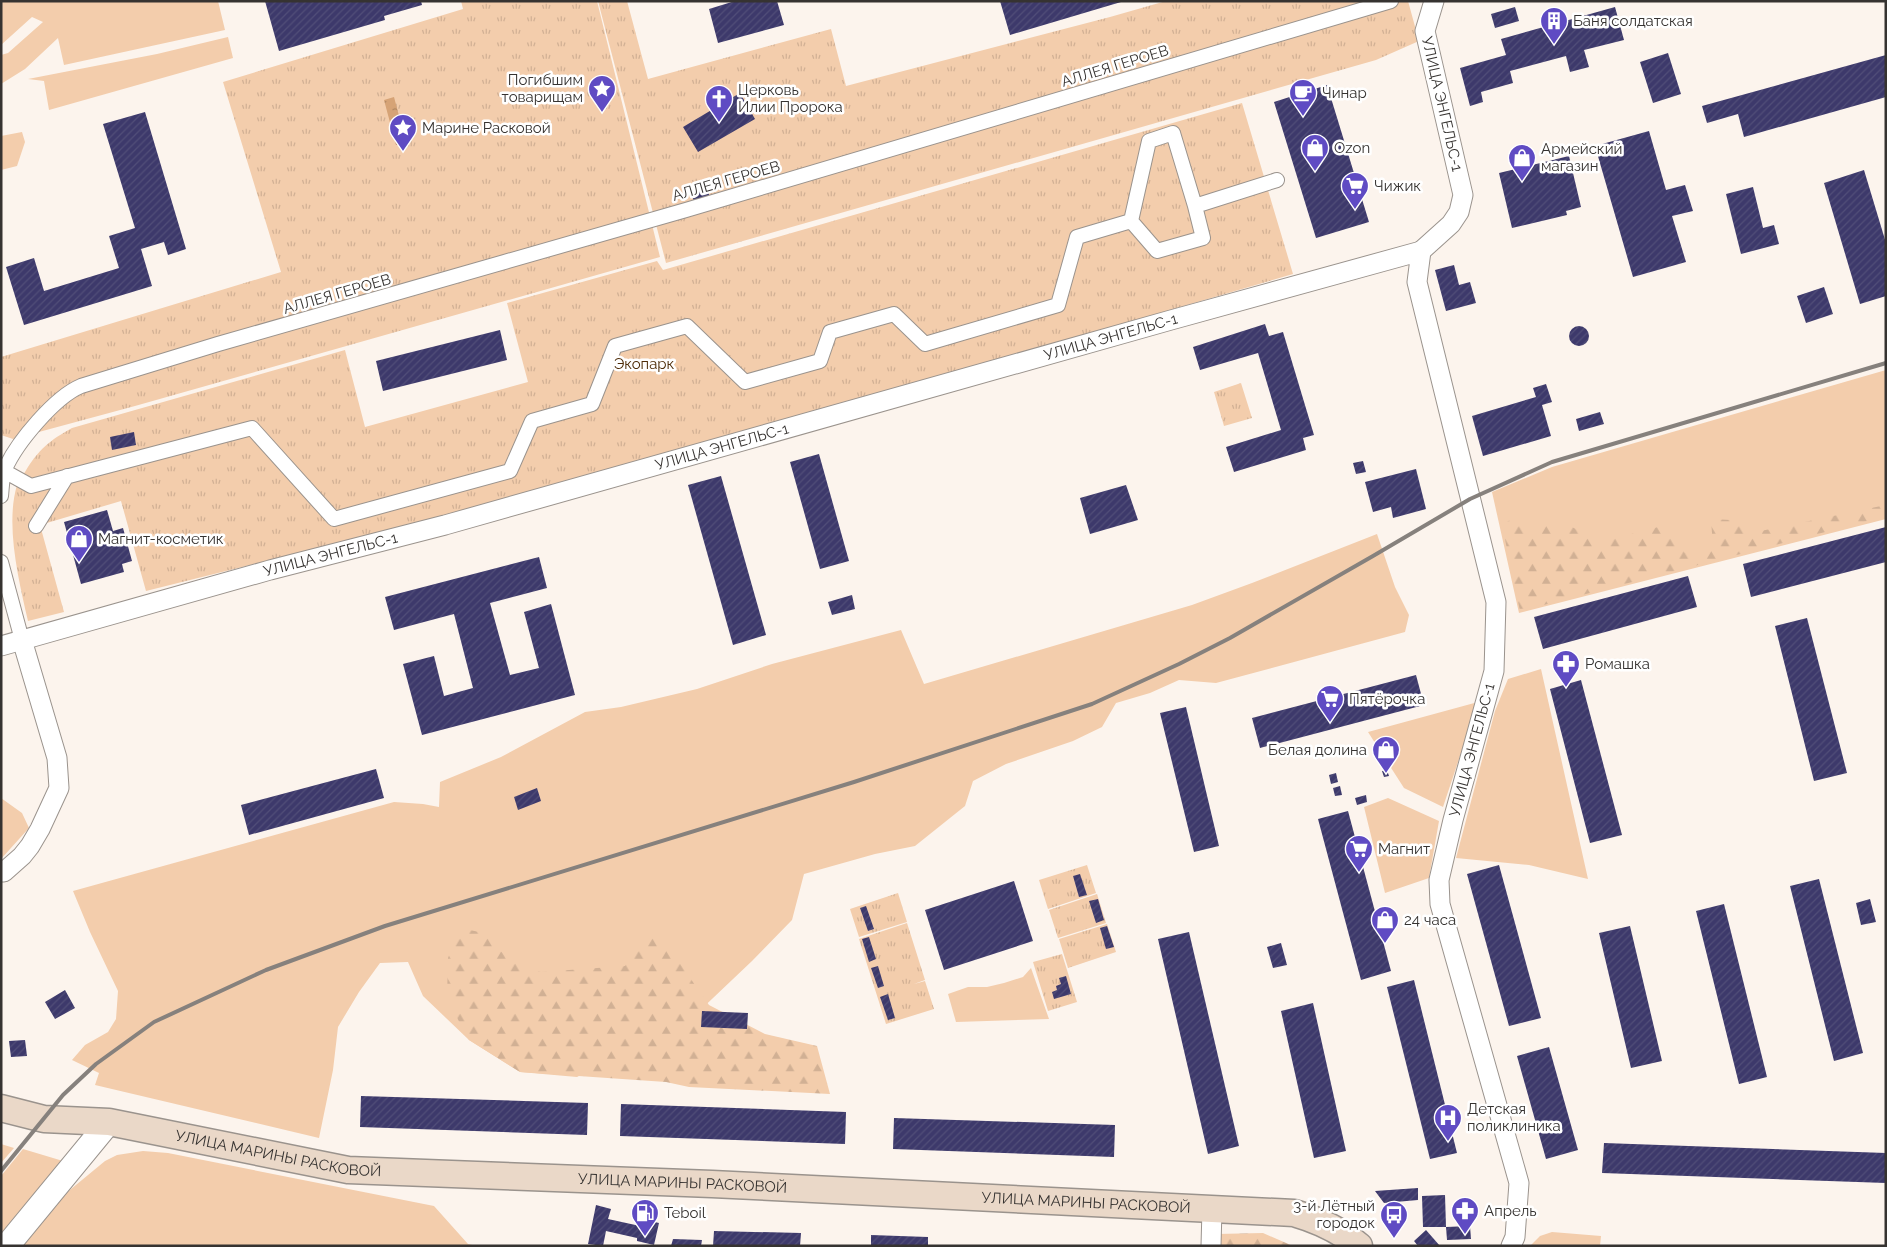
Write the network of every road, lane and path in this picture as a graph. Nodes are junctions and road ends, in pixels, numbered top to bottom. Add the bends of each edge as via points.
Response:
1 (1391, 1) edge
2 (1434, 1) edge
3 (1277, 180) dead end
4 (1195, 206) junction
5 (1131, 221) junction
6 (1421, 251) junction
7 (4, 471) junction
8 (67, 476) junction
9 (1, 496) edge
10 (36, 526) dead end
11 (1, 562) edge
12 (22, 640) junction
13 (1, 646) edge
14 (1, 872) edge
15 (1, 1108) edge
16 (109, 1122) junction
17 (1212, 1209) junction
18 (7, 1246) edge
19 (1211, 1246) edge
20 (1359, 1246) edge
21 (1511, 1246) edge

1 - 7 street, АЛЛЕЯ ГЕРОЕВ via 567,245 218,344 71,390 32,428
2 - 6 street, УЛИЦА ЭНГЕЛЬС-1 via 1425,31 1463,195 1459,212 1451,224
3 - 4 street
4 - 5 street via 1203,238 1157,251
4 - 5 street via 1173,133 1149,141
5 - 8 street via 1077,237 1058,305 925,344 894,314 830,332 820,361 746,382 687,326 615,346 592,404 532,421 510,471 334,519 252,428
6 - 12 street, УЛИЦА ЭНГЕЛЬС-1 via 454,523 270,570
6 - 21 street, УЛИЦА ЭНГЕЛЬС-1 via 1417,282 1496,602 1494,671 1439,880 1440,904 1519,1183 1515,1237
7 - 8 street via 31,486
7 - 9 street
8 - 10 street
11 - 12 street
12 - 13 street, УЛИЦА ЭНГЕЛЬС-1
12 - 14 street via 57,758 59,788 30,846
15 - 16 main road, УЛИЦА МАРИНЫ РАСКОВОЙ via 44,1119
16 - 17 main road, УЛИЦА МАРИНЫ РАСКОВОЙ via 348,1170
16 - 18 street
17 - 19 street
17 - 20 main road, УЛИЦА МАРИНЫ РАСКОВОЙ via 1294,1213 1333,1227

